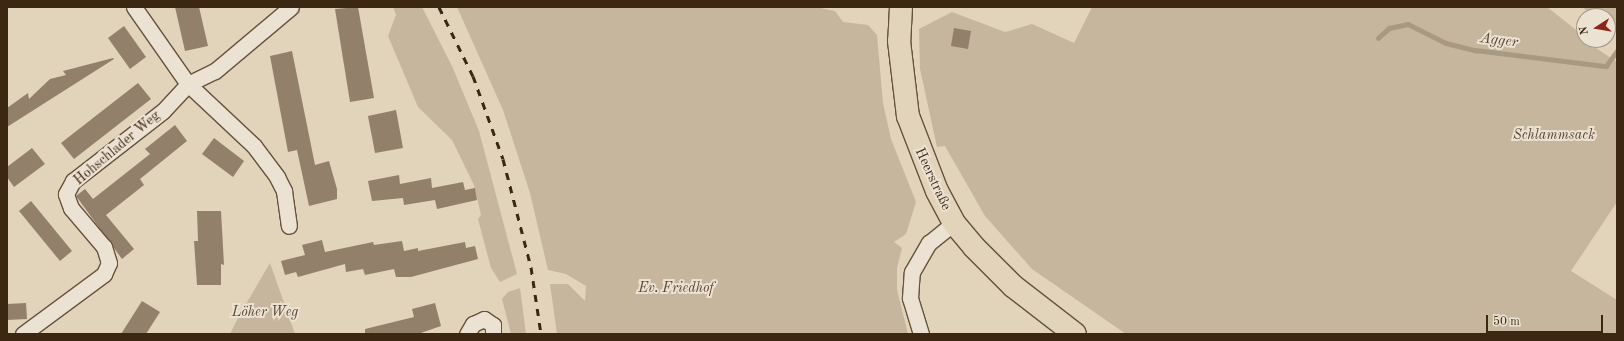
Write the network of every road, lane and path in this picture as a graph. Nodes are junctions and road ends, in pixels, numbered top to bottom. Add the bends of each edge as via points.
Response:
1 (134, 7) edge
2 (291, 7) edge
3 (901, 7) edge
4 (188, 84) junction
5 (954, 223) junction
6 (289, 226) dead end
7 (23, 334) edge
8 (467, 334) edge
9 (493, 334) edge
10 (921, 334) edge
11 (1074, 334) edge

1 - 4 street
2 - 4 street, Hohschlader Weg via 215,71
3 - 5 main road, Heerstraße via 901,71 908,116 921,157
4 - 6 street via 254,146 277,177 284,192
4 - 7 street, Hohschlader Weg via 163,110 73,181 66,194 71,208 104,247 109,263 104,274
5 - 10 street, Heerstraße via 929,243 912,272 910,298
5 - 11 main road via 1013,286
8 - 9 street via 473,324 484,319 493,324

